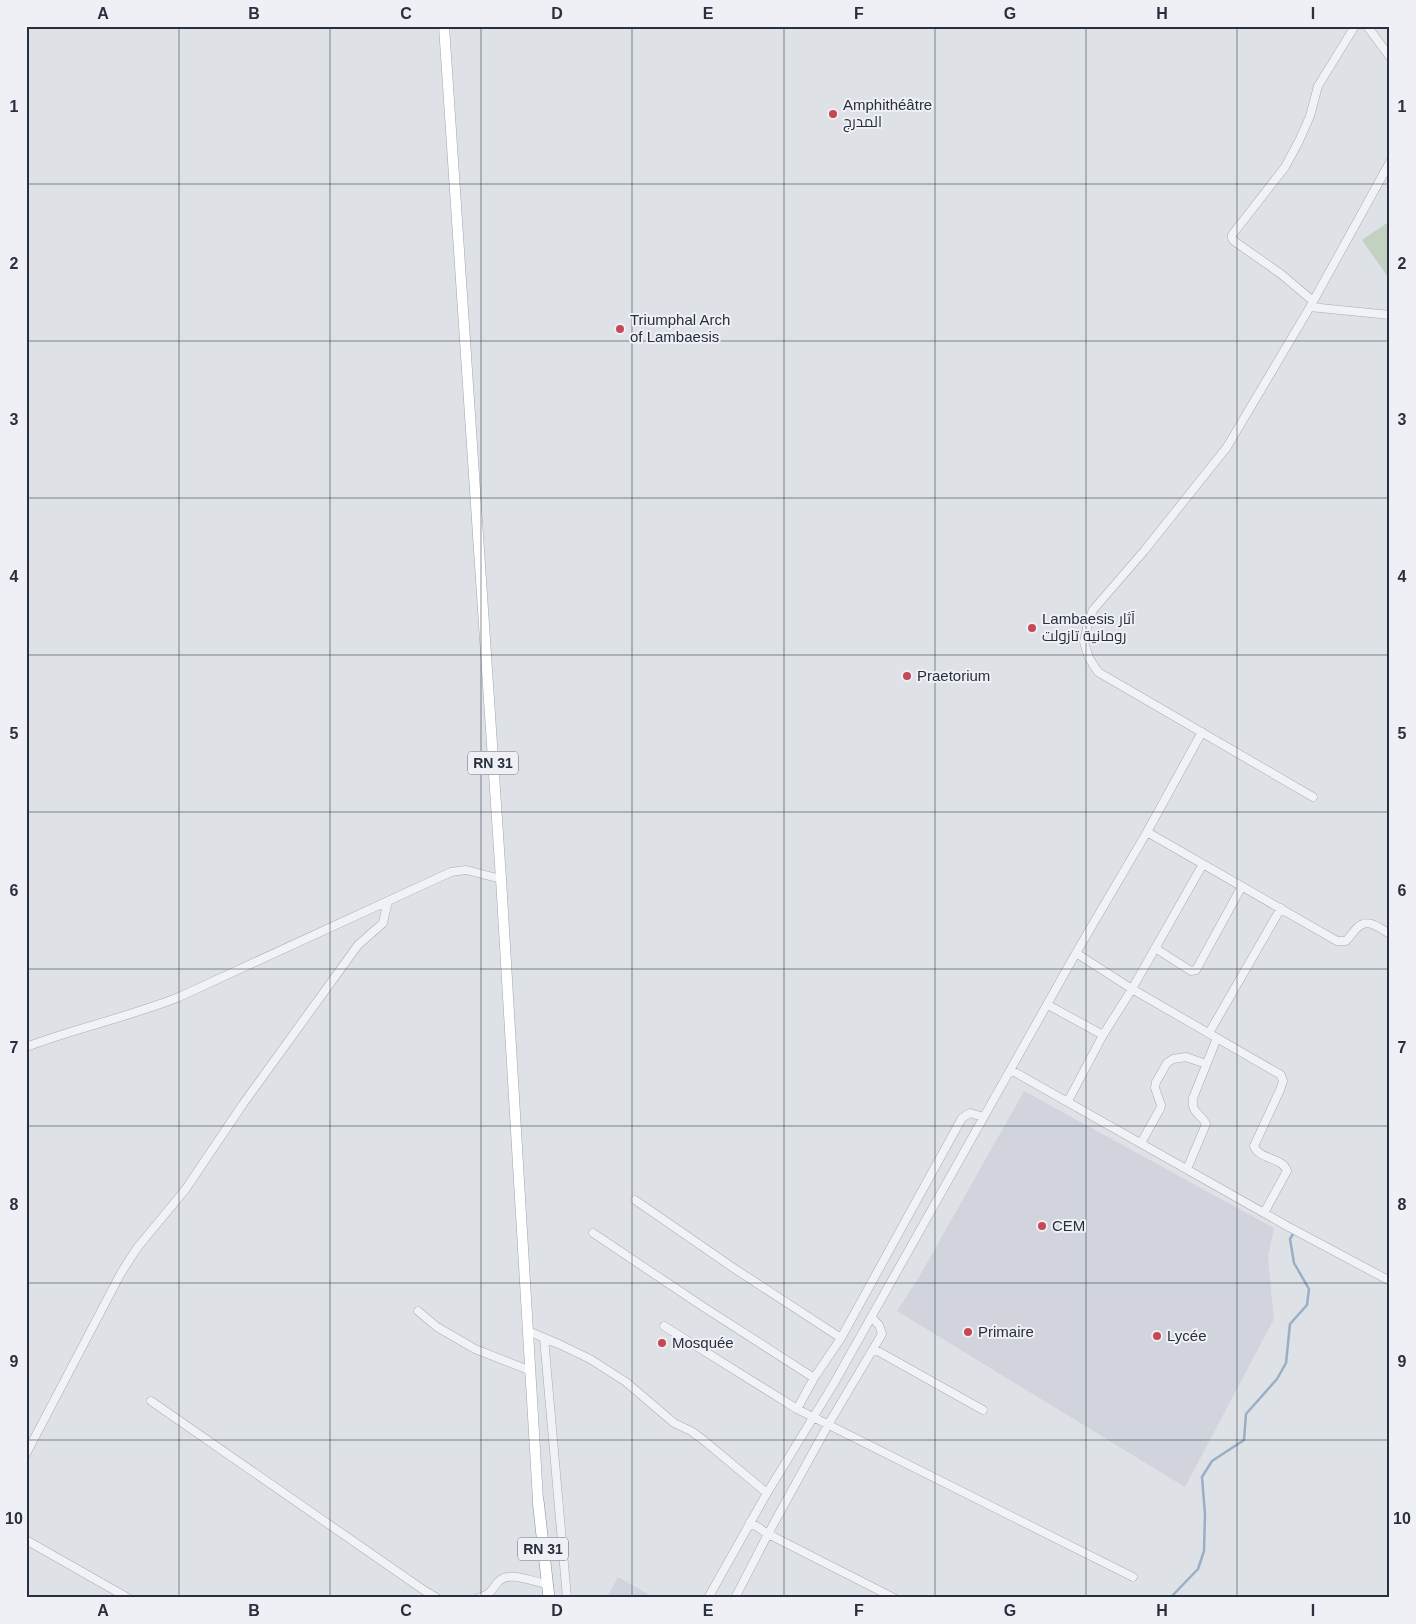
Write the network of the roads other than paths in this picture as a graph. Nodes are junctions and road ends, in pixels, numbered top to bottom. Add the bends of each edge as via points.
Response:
1 (444, 26) edge
2 (1366, 26) edge
3 (1355, 28) edge
4 (1390, 57) edge
5 (1390, 162) edge
6 (1312, 304) junction
7 (1390, 315) edge
8 (1202, 732) junction
9 (1313, 797) dead end
10 (1147, 832) junction
11 (1203, 864) junction
12 (500, 879) junction
13 (1242, 886) junction
14 (388, 901) junction
15 (1281, 908) junction
16 (1390, 934) edge
17 (1155, 948) junction
18 (1076, 953) junction
19 (1132, 989) junction
20 (1048, 1005) junction
21 (1209, 1033) junction
22 (1103, 1035) junction
23 (1217, 1038) junction
24 (26, 1047) edge
25 (1206, 1064) junction
26 (1011, 1070) junction
27 (1068, 1101) junction
28 (983, 1117) junction
29 (1141, 1143) junction
30 (1187, 1169) junction
31 (635, 1200) dead end
32 (1264, 1213) junction
33 (593, 1233) dead end
34 (1390, 1281) edge
35 (418, 1311) dead end
36 (871, 1317) junction
37 (664, 1326) dead end
38 (528, 1332) junction
39 (544, 1338) junction
40 (841, 1338) junction
41 (874, 1349) junction
42 (531, 1372) junction
43 (814, 1378) junction
44 (151, 1401) dead end
45 (797, 1409) junction
46 (983, 1410) dead end
47 (813, 1417) junction
48 (828, 1425) junction
49 (26, 1454) edge
50 (767, 1493) junction
51 (538, 1500) junction
52 (750, 1522) junction
53 (768, 1534) junction
54 (26, 1540) edge
55 (1133, 1577) dead end
56 (542, 1584) junction
57 (128, 1598) edge
58 (437, 1598) edge
59 (478, 1598) edge
60 (543, 1598) edge
61 (549, 1598) edge
62 (567, 1598) edge
63 (708, 1598) edge
64 (735, 1598) edge
65 (894, 1598) edge

1 - 12 main road, RN 31
2 - 3 street
2 - 4 street
3 - 6 street via 1318,86 1310,116 1285,167 1232,235 1234,241 1281,274
5 - 6 street
6 - 7 street
6 - 8 street via 1227,447 1093,610 1088,623 1084,642 1098,672
8 - 9 street
8 - 10 street
10 - 11 street
10 - 18 street
11 - 13 street
11 - 17 street
12 - 14 street via 459,870
12 - 38 main road, RN 31
13 - 15 street
13 - 17 street via 1196,970 1192,971
14 - 24 street via 179,998
14 - 49 street via 381,927 358,945 184,1190 137,1248 106,1300
15 - 16 street via 1340,942 1349,939 1358,926 1368,923
15 - 21 street
17 - 19 street
18 - 19 street
18 - 20 street
19 - 21 street
19 - 22 street
20 - 22 street
20 - 26 street
21 - 23 street
22 - 27 street
23 - 25 street
23 - 32 street via 1279,1074 1283,1081 1254,1146 1287,1168
25 - 29 street via 1186,1057 1167,1063 1155,1088 1160,1109
25 - 30 street via 1192,1105 1206,1127
26 - 27 street
26 - 28 street
27 - 29 street
28 - 36 street
28 - 40 street via 970,1113 962,1118
29 - 30 street
30 - 32 street
31 - 40 street
32 - 34 street
33 - 43 street
35 - 42 street via 467,1346
36 - 41 street via 882,1329
36 - 47 street
37 - 45 street
38 - 39 street
38 - 42 main road, RN 31
39 - 50 street via 590,1359 626,1382 674,1423 702,1438
39 - 62 street
40 - 43 street
41 - 46 street
41 - 48 street
42 - 51 main road, RN 31
43 - 45 street
44 - 58 street
45 - 47 street
47 - 48 street
47 - 50 street
48 - 53 street
48 - 55 street
50 - 52 street
51 - 56 highway, RN 31
51 - 61 highway, RN 31
52 - 53 street
52 - 63 street
53 - 64 street
53 - 65 street
54 - 57 street
56 - 59 street via 506,1577 492,1592
56 - 60 highway, RN 31

